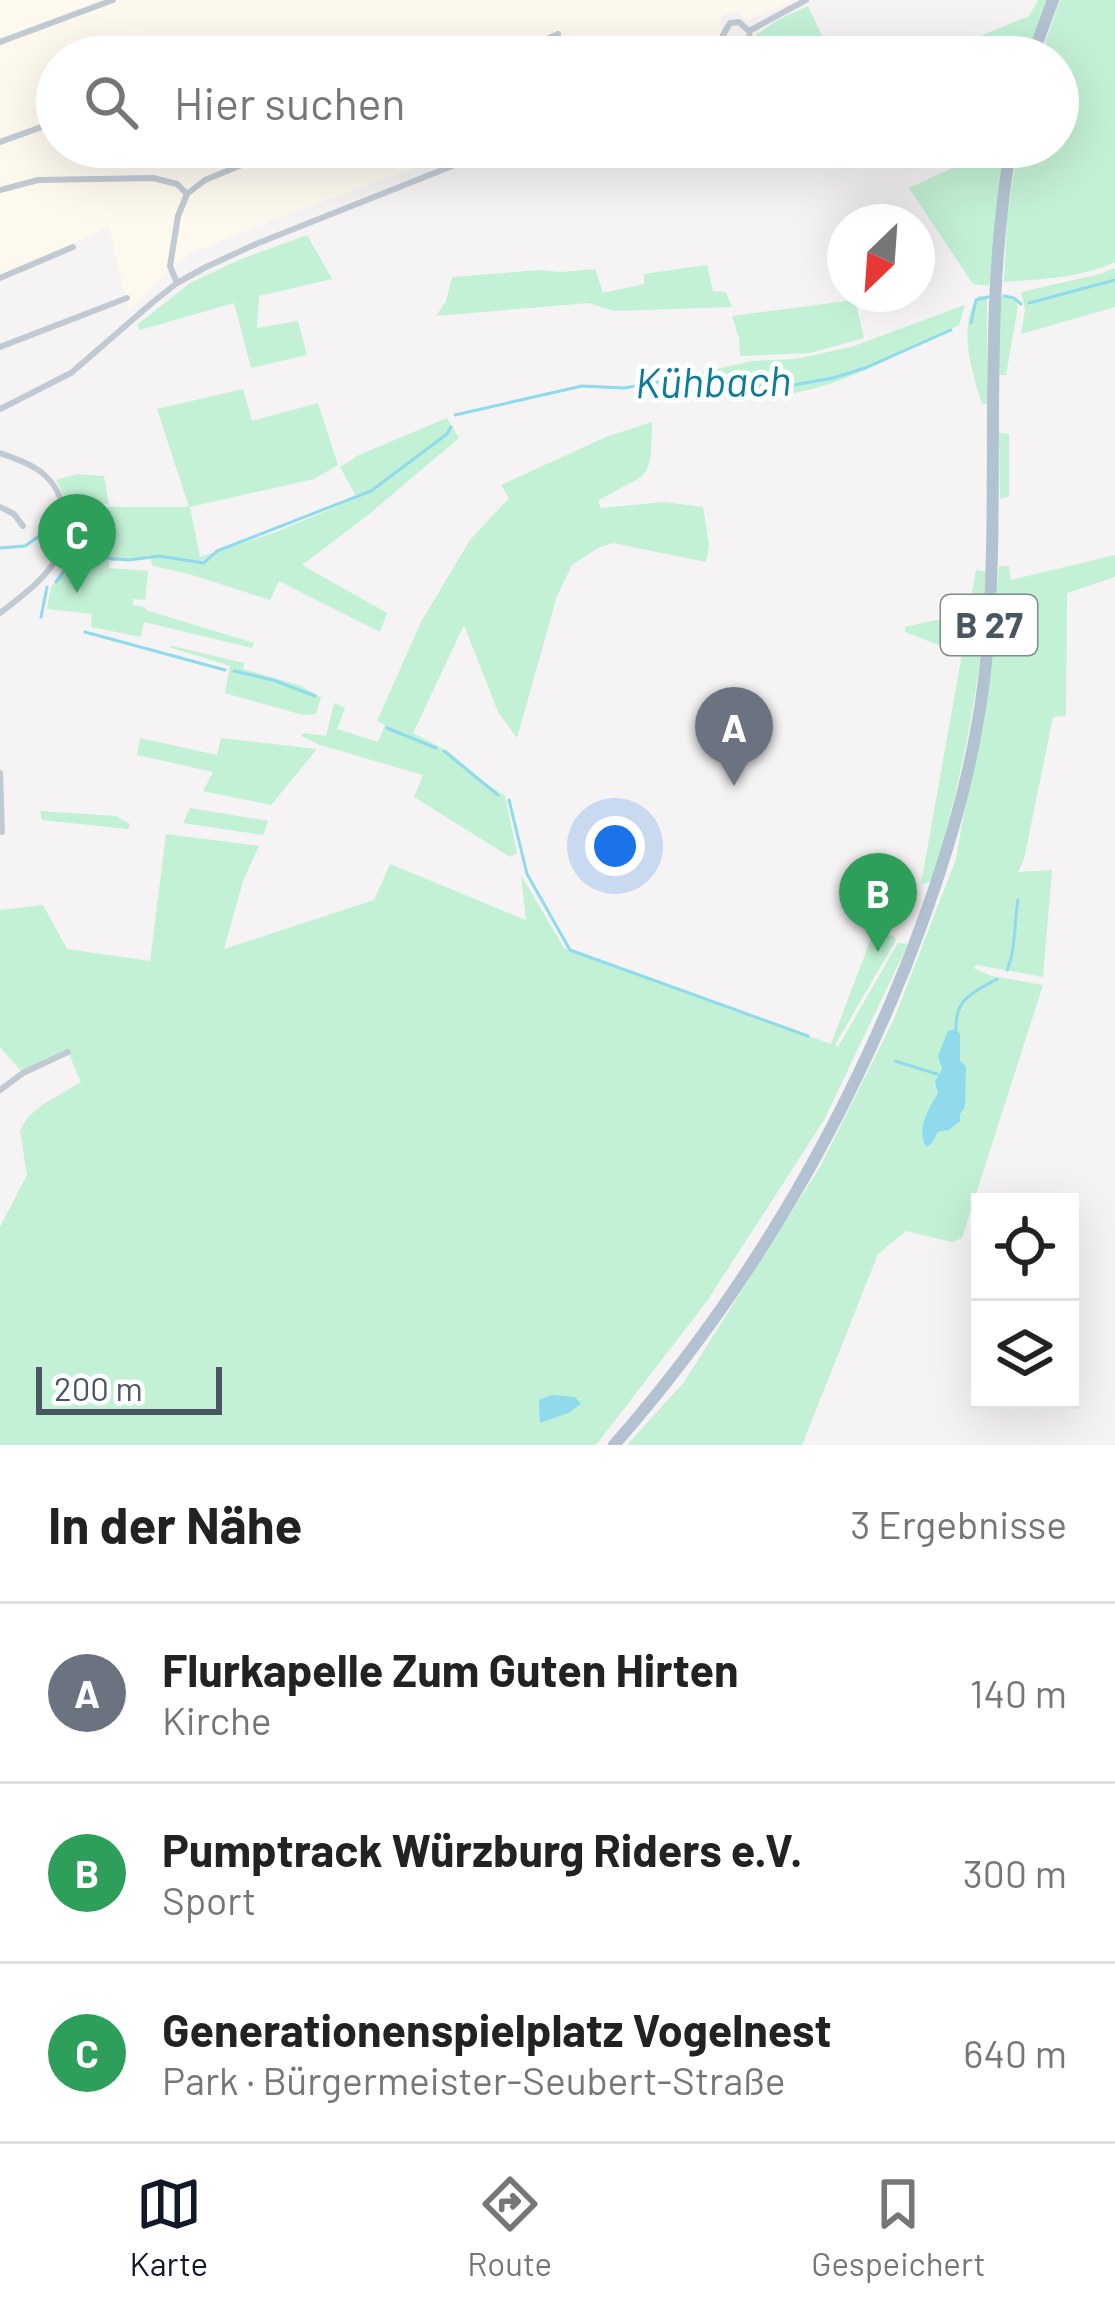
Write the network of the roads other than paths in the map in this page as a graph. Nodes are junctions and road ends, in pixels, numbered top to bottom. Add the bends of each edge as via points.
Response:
1 (113, 0) edge
2 (806, 0) edge
3 (1053, 0) edge
4 (749, 31) junction
5 (558, 34) dead end
6 (553, 36) edge
7 (725, 36) edge
8 (749, 36) edge
9 (1040, 36) edge
10 (0, 42) edge
11 (36, 129) edge
12 (0, 142) edge
13 (235, 168) edge
14 (447, 168) edge
15 (1009, 168) edge
16 (0, 190) edge
17 (187, 194) junction
18 (73, 248) dead end
19 (0, 278) edge
20 (177, 283) junction
21 (127, 298) dead end
22 (1, 343) edge
23 (0, 409) edge
24 (0, 453) edge
25 (0, 507) edge
26 (23, 526) dead end
27 (1, 611) edge
28 (0, 773) edge
29 (1, 809) edge
30 (2, 832) edge
31 (68, 1052) dead end
32 (0, 1090) edge
33 (614, 1445) edge

1 - 10 street
2 - 4 street
3 - 9 main road
4 - 7 street via 730,23
4 - 8 street
5 - 6 street
11 - 12 street
13 - 17 street
14 - 20 street
15 - 33 main road, B 27 via 996,277 986,657 942,866 882,1024 778,1224
16 - 17 street via 38,180 154,178
17 - 20 street via 170,266
18 - 19 street
20 - 23 street via 88,361
21 - 22 street
24 - 27 street via 49,478 65,523 54,564
25 - 26 street
28 - 29 street
29 - 30 street
31 - 32 street

